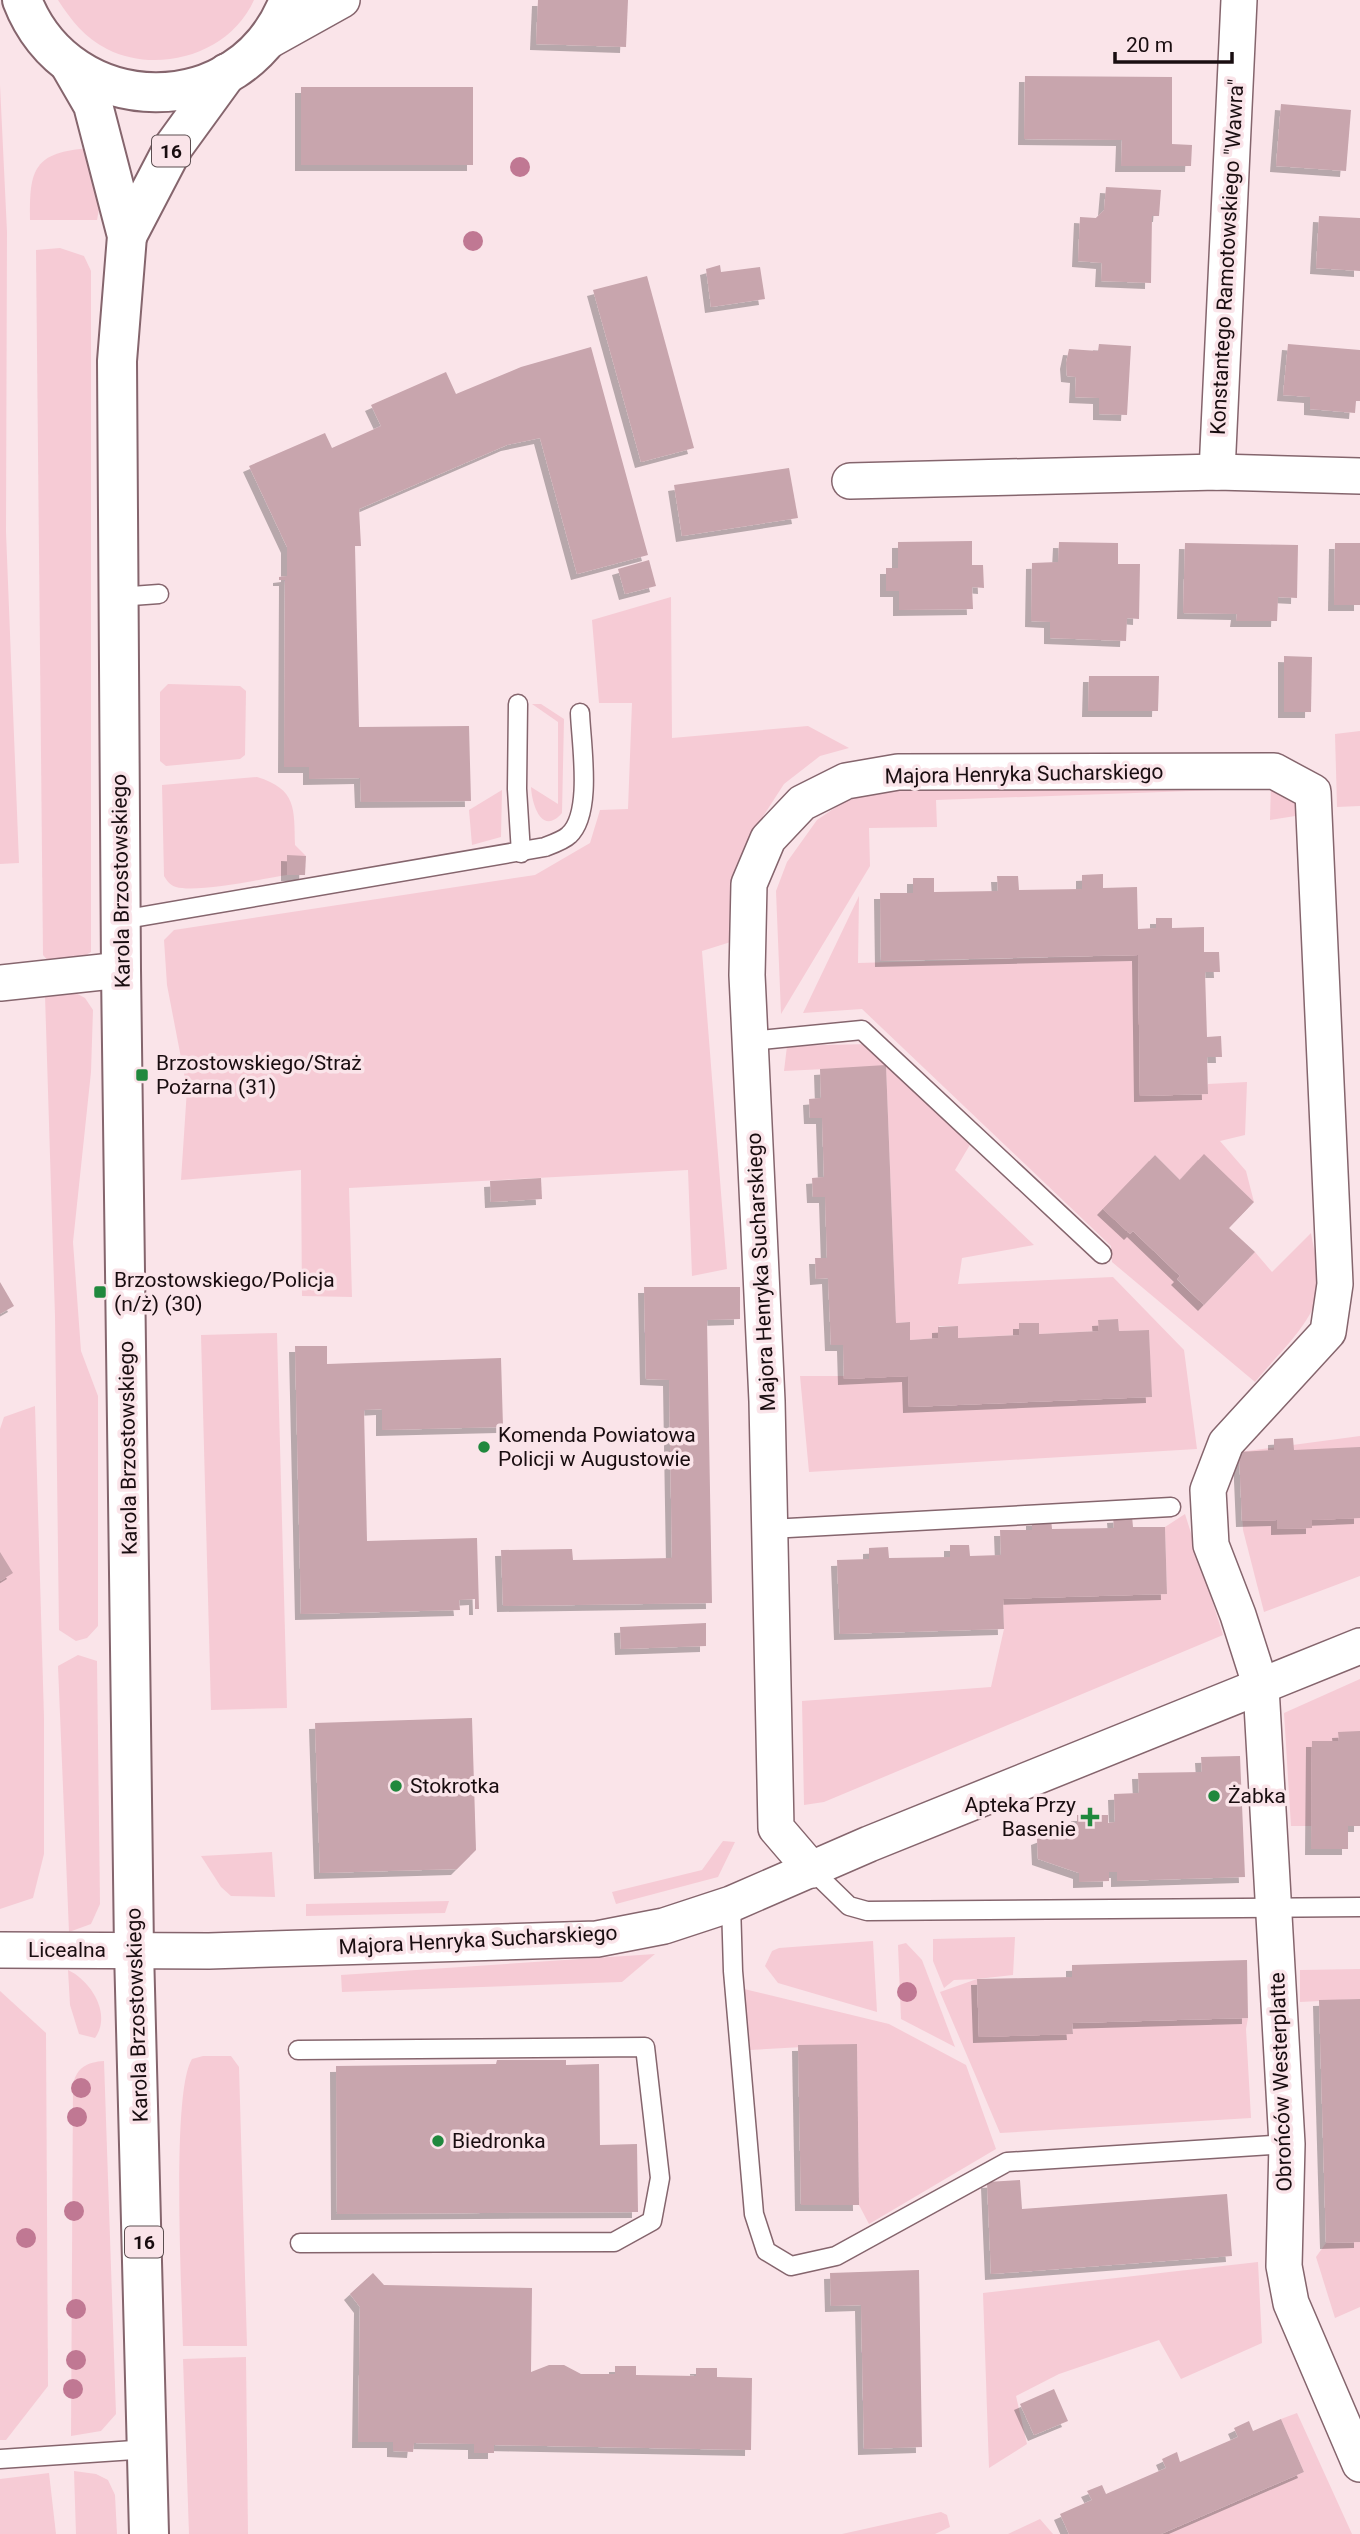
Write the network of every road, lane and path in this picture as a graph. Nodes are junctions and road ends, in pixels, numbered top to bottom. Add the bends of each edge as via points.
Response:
1 (22, 0) edge
2 (289, 0) edge
3 (342, 0) edge
4 (1239, 0) edge
5 (263, 44) junction
6 (71, 67) junction
7 (227, 73) junction
8 (127, 236) junction
9 (1217, 472) junction
10 (1360, 476) edge
11 (849, 481) dead end
12 (159, 594) dead end
13 (118, 597) junction
14 (518, 704) dead end
15 (580, 713) dead end
16 (521, 853) junction
17 (121, 920) junction
18 (121, 970) junction
19 (0, 983) edge
20 (751, 1041) junction
21 (1102, 1254) dead end
22 (1171, 1507) dead end
23 (770, 1529) junction
24 (1360, 1646) edge
25 (1261, 1687) junction
26 (811, 1870) junction
27 (731, 1903) junction
28 (1360, 1907) edge
29 (1274, 1909) junction
30 (134, 1950) junction
31 (0, 1951) edge
32 (298, 2050) dead end
33 (1287, 2144) junction
34 (300, 2243) dead end
35 (149, 2449) junction
36 (0, 2459) edge
37 (1360, 2464) edge
38 (149, 2534) edge

1 - 6 main road via 41,37
2 - 5 main road
3 - 5 street
4 - 9 street, Konstantego Ramotowskiego "Wawra"
5 - 7 main road
6 - 7 main road via 121,89 148,93 189,89
6 - 8 main road, Karola Brzostowskiego / 16 via 97,116
7 - 8 main road, Karola Brzostowskiego / 16 via 174,146
8 - 13 main road, Karola Brzostowskiego / 16 via 117,361
9 - 10 street
9 - 11 street
12 - 13 lane
13 - 17 main road, Karola Brzostowskiego / 16
14 - 16 lane
15 - 16 lane via 580,820 569,835
16 - 17 lane
17 - 18 main road, Karola Brzostowskiego / 16
18 - 19 street
18 - 30 main road, Karola Brzostowskiego / 16
20 - 21 lane via 862,1030
20 - 23 street, Majora Henryka Sucharskiego
20 - 25 street, Majora Henryka Sucharskiego via 749,884 768,839 802,803 846,781 898,772 1273,771 1313,792 1335,1284 1328,1332 1226,1443 1208,1490 1211,1545
22 - 23 lane
23 - 26 street, Majora Henryka Sucharskiego via 776,1828
24 - 25 street, Majora Henryka Sucharskiego
25 - 26 street, Majora Henryka Sucharskiego
25 - 29 street, Obrońców Westerplatte
26 - 27 street, Majora Henryka Sucharskiego
26 - 29 lane via 849,1906 867,1911
27 - 30 street, Majora Henryka Sucharskiego via 664,1926 597,1939
27 - 33 lane via 754,2214 766,2250 791,2266 836,2256 1007,2162
28 - 29 lane
29 - 33 street, Obrońców Westerplatte
30 - 31 street, Licealna
30 - 35 main road, Karola Brzostowskiego / 16
32 - 34 lane via 645,2047 660,2178 652,2221 614,2242
33 - 37 street, Obrońców Westerplatte via 1284,2266 1292,2303
35 - 36 lane
35 - 38 main road, Karola Brzostowskiego / 16

